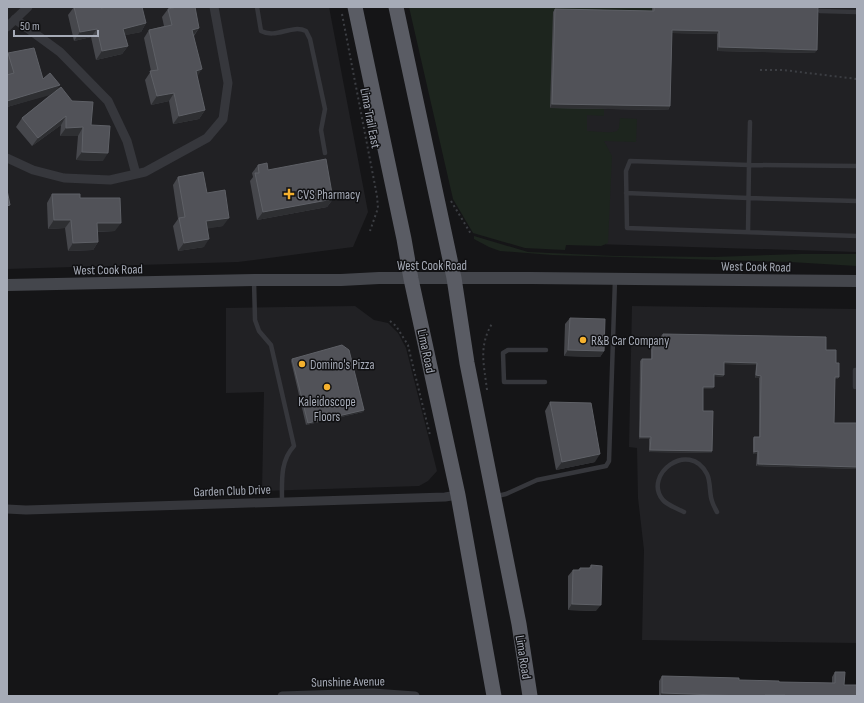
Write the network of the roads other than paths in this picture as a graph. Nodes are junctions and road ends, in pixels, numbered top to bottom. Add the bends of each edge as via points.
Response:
1 (28, 7) edge
2 (214, 7) edge
3 (257, 7) edge
4 (355, 7) edge
5 (396, 7) edge
6 (820, 11) dead end
7 (857, 12) edge
8 (15, 19) junction
9 (7, 26) edge
10 (750, 122) dead end
11 (325, 153) dead end
12 (7, 158) edge
13 (749, 165) junction
14 (857, 166) edge
15 (136, 174) junction
16 (626, 193) junction
17 (748, 198) junction
18 (857, 201) edge
19 (748, 232) junction
20 (857, 236) edge
21 (454, 278) junction
22 (411, 279) junction
23 (615, 279) junction
24 (254, 280) junction
25 (857, 281) edge
26 (7, 285) edge
27 (546, 350) dead end
28 (857, 370) edge
29 (546, 382) dead end
30 (855, 387) dead end
31 (458, 495) junction
32 (493, 497) junction
33 (282, 501) junction
34 (7, 509) edge
35 (684, 512) dead end
36 (717, 512) dead end
37 (282, 696) edge
38 (414, 696) edge
39 (494, 696) edge
40 (530, 696) edge

1 - 8 street
2 - 15 street via 228,83 223,119 207,138 171,159
3 - 11 lane via 261,31 272,34 301,28 310,39 325,109 320,130
4 - 22 highway, Lima Road
5 - 21 highway, Lima Road
6 - 7 lane
8 - 9 street
8 - 15 street via 60,52 108,101 127,141
10 - 13 lane
12 - 15 street via 32,170 64,178 110,180
13 - 14 lane
13 - 16 lane via 630,161 626,172
13 - 17 lane
16 - 17 lane
16 - 19 lane via 627,228
17 - 18 lane
17 - 19 lane
19 - 20 lane
21 - 22 main road, West Cook Road
21 - 23 main road, West Cook Road
21 - 32 highway, Lima Road via 467,363
22 - 24 main road, West Cook Road
22 - 31 highway, Lima Road
23 - 25 main road, West Cook Road
23 - 32 lane via 609,461 606,466 538,480
24 - 26 main road, West Cook Road
24 - 33 lane via 255,320 259,331 271,345 294,446 288,453 282,474
27 - 29 lane via 508,350 503,353 504,382
28 - 30 lane
31 - 33 street, Garden Club Drive
31 - 39 highway, Lima Road
32 - 40 highway, Lima Road via 519,624
33 - 34 street, Garden Club Drive
35 - 36 lane via 663,500 658,490 658,480 663,471 672,462 680,460 692,460 707,474 712,502
37 - 38 street, Sunshine Avenue via 373,693

